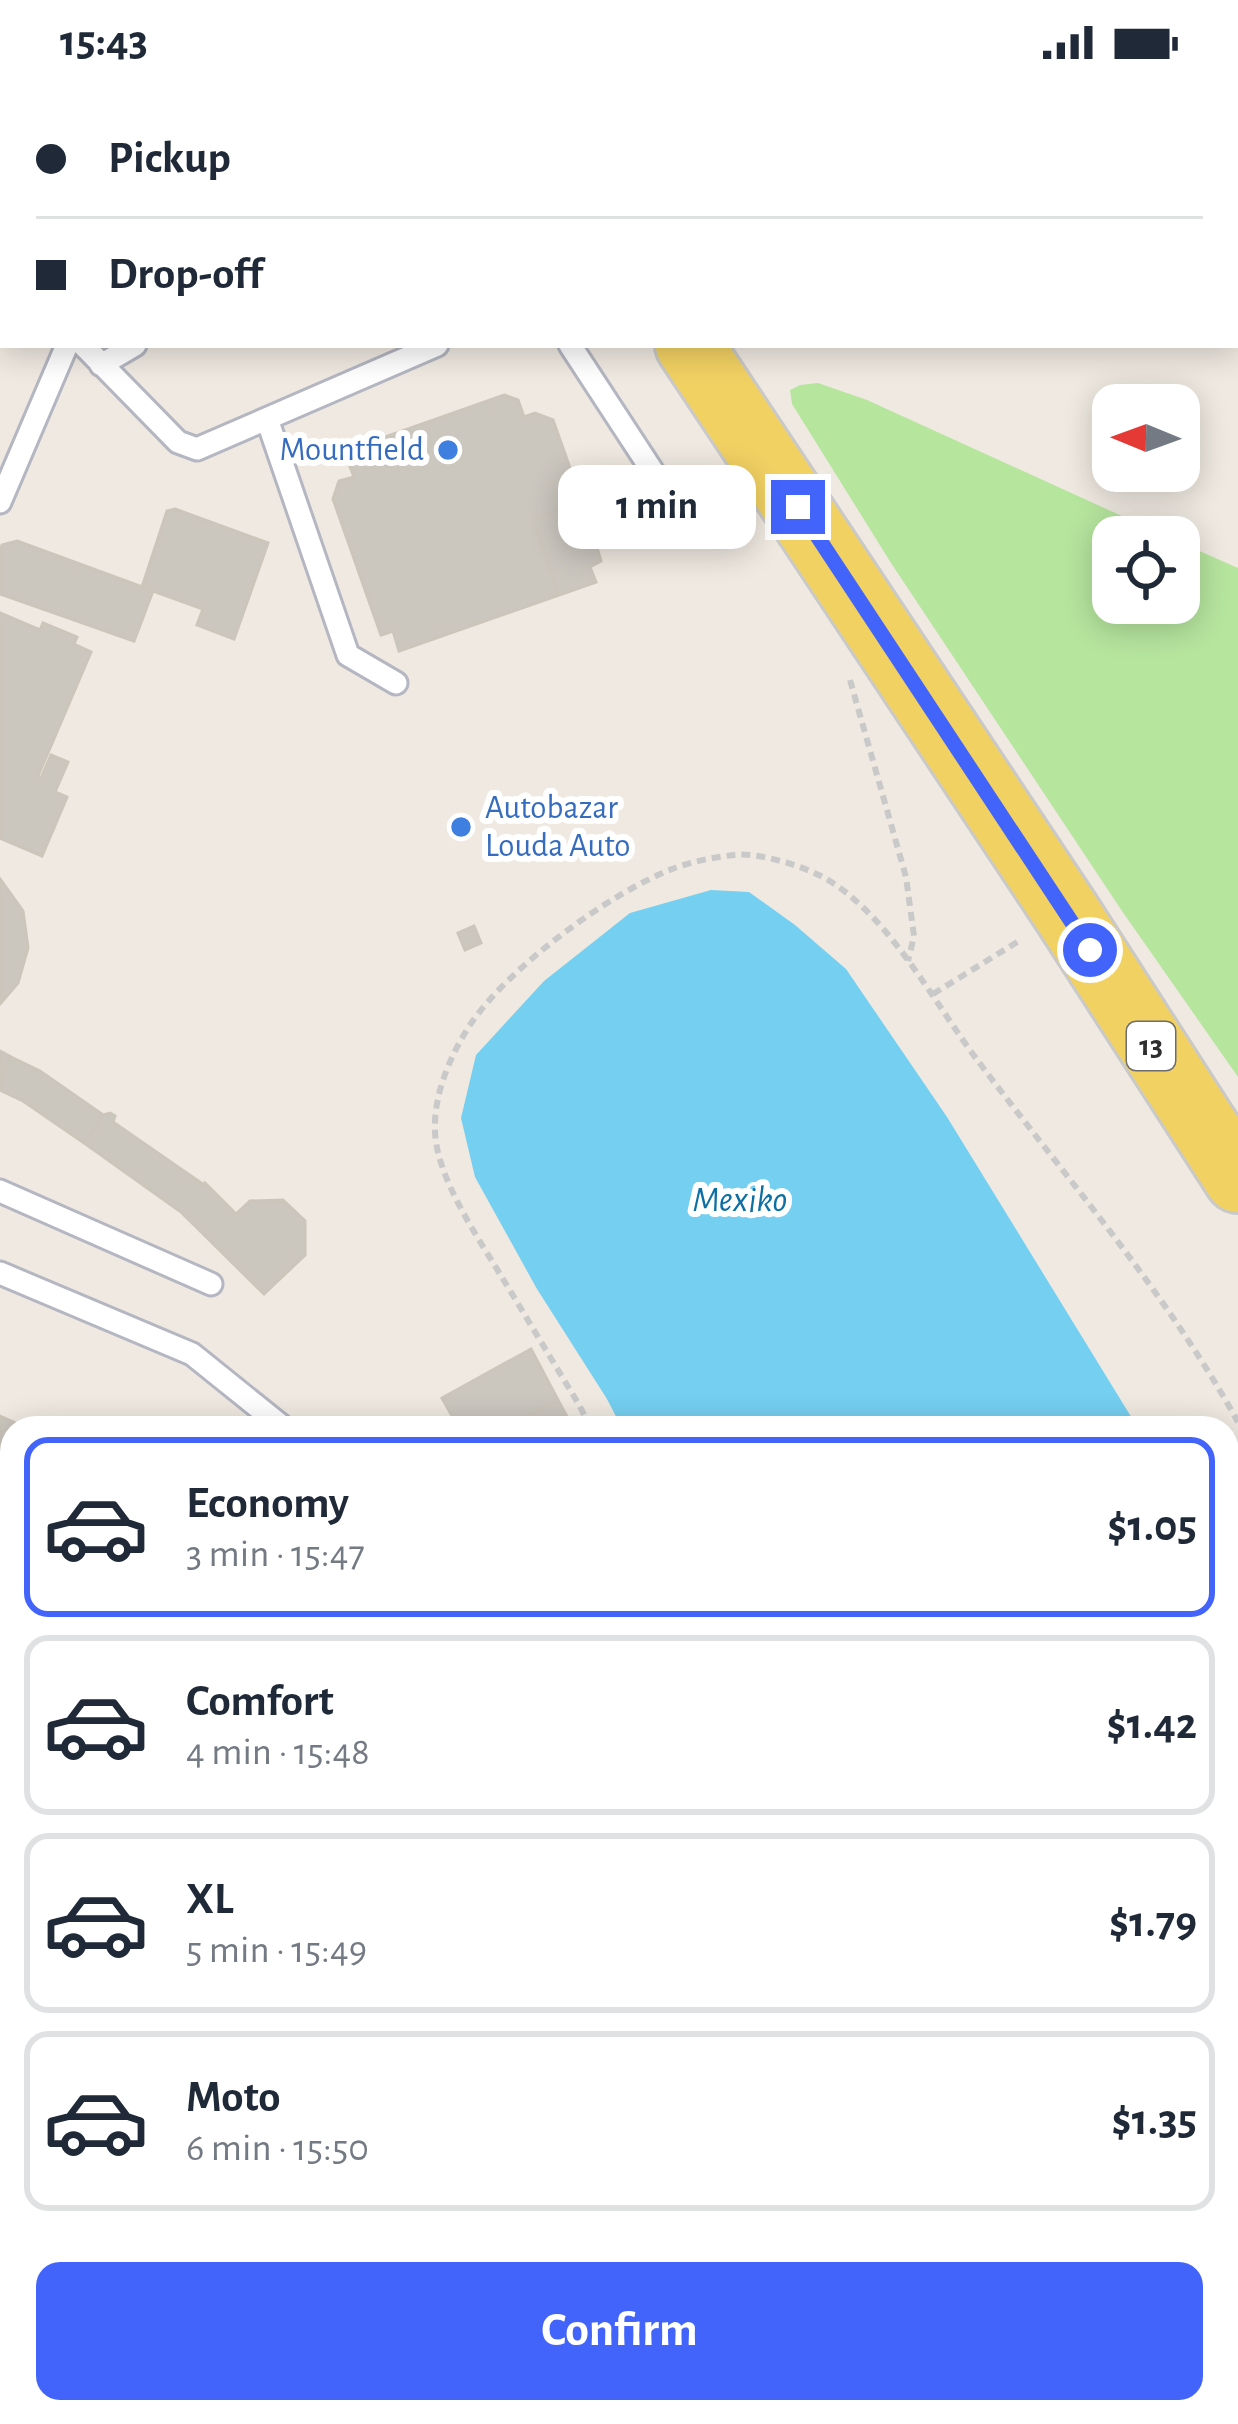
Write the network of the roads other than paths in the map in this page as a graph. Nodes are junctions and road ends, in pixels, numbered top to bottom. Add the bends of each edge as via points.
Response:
1 (66, 348) edge
2 (85, 348) edge
3 (130, 348) edge
4 (430, 348) edge
5 (572, 348) edge
6 (691, 348) edge
7 (101, 365) junction
8 (267, 419) junction
9 (655, 475) dead end
10 (0, 502) edge
11 (396, 683) dead end
12 (1238, 1179) edge
13 (0, 1191) edge
14 (0, 1273) edge
15 (211, 1284) dead end
16 (269, 1416) edge

1 - 10 lane
2 - 7 lane
3 - 7 lane
4 - 8 lane
5 - 9 lane
6 - 12 main road, 13
7 - 8 lane via 178,442 196,449
8 - 11 lane via 348,655
13 - 15 lane
14 - 16 lane via 192,1354

